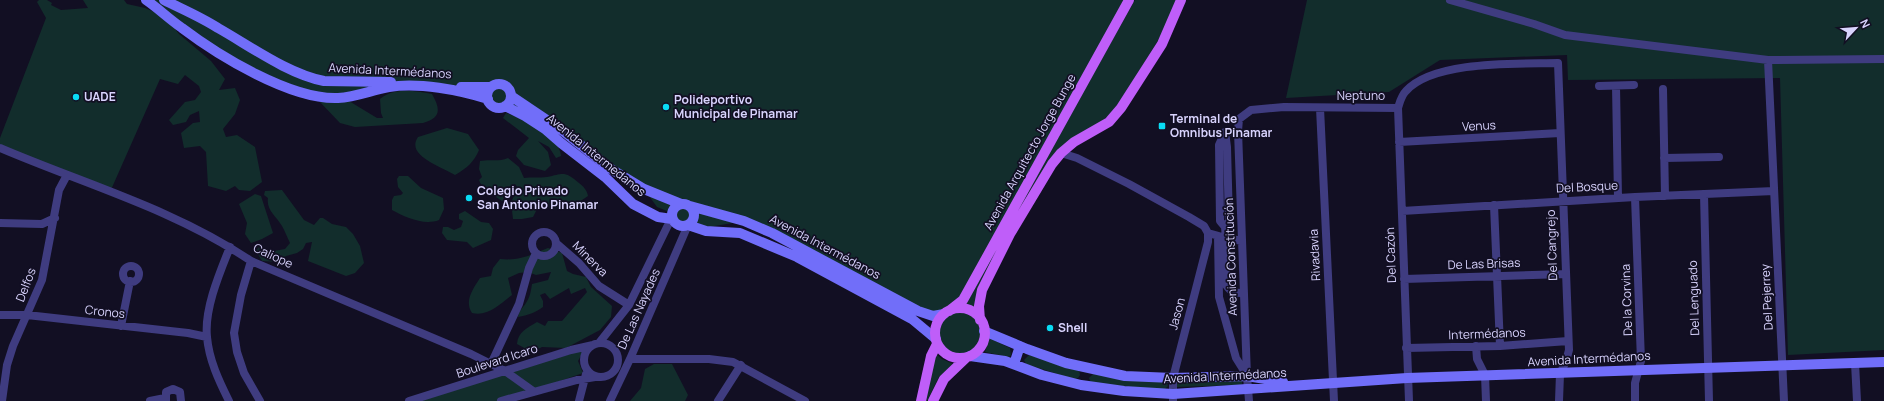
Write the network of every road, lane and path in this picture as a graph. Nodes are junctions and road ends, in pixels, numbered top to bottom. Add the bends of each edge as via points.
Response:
1 (146, 0) edge
2 (164, 0) edge
3 (1129, 0) edge
4 (1181, 0) edge
5 (1450, 0) edge
6 (1884, 59) edge
7 (1768, 60) junction
8 (1558, 63) joint
9 (1634, 85) dead end
10 (1599, 86) dead end
11 (1616, 86) junction
12 (491, 87) junction
13 (1662, 89) dead end
14 (511, 96) junction
15 (488, 98) junction
16 (505, 106) junction
17 (1320, 108) junction
18 (1398, 108) junction
19 (1244, 114) joint
20 (1238, 131) junction
21 (1560, 133) junction
22 (1399, 142) junction
23 (0, 148) edge
24 (1061, 153) junction
25 (1718, 157) dead end
26 (1664, 158) junction
27 (67, 175) junction
28 (1774, 191) junction
29 (1704, 194) junction
30 (1665, 196) junction
31 (1635, 197) junction
32 (1618, 198) junction
33 (1563, 201) junction
34 (686, 205) junction
35 (1494, 205) junction
36 (1402, 210) junction
37 (55, 218) junction
38 (672, 219) junction
39 (0, 223) edge
40 (36, 224) junction
41 (688, 225) junction
42 (1208, 233) junction
43 (51, 236) junction
44 (1222, 237) junction
45 (1242, 241) junction
46 (556, 243) junction
47 (230, 247) junction
48 (536, 253) junction
49 (251, 261) junction
50 (1566, 274) junction
51 (1497, 275) junction
52 (1404, 279) junction
53 (130, 281) dead end
54 (1244, 293) junction
55 (629, 304) junction
56 (947, 312) junction
57 (0, 315) edge
58 (27, 315) junction
59 (980, 320) junction
60 (121, 326) junction
61 (984, 331) junction
62 (207, 337) junction
63 (1568, 341) junction
64 (936, 342) junction
65 (596, 344) junction
66 (1020, 346) junction
67 (1476, 346) junction
68 (1500, 346) junction
69 (614, 348) junction
70 (1406, 348) junction
71 (968, 357) junction
72 (630, 359) junction
73 (1884, 362) edge
74 (1855, 363) junction
75 (491, 364) junction
76 (1014, 364) junction
77 (742, 365) junction
78 (1782, 365) junction
79 (1085, 367) junction
80 (1708, 367) junction
81 (586, 369) junction
82 (1639, 369) junction
83 (616, 370) junction
84 (505, 371) junction
85 (1560, 374) junction
86 (1485, 375) junction
87 (1247, 376) junction
88 (596, 377) junction
89 (585, 378) junction
90 (1173, 378) junction
91 (1408, 378) junction
92 (1334, 383) junction
93 (1081, 385) junction
94 (1295, 385) junction
95 (1248, 389) junction
96 (533, 391) junction
97 (1173, 397) edge
98 (165, 399) edge
99 (2, 401) edge
100 (150, 401) edge
101 (181, 401) edge
102 (229, 401) edge
103 (260, 401) edge
104 (409, 401) edge
105 (501, 401) edge
106 (579, 401) edge
107 (610, 401) edge
108 (718, 401) edge
109 (804, 401) edge
110 (922, 401) edge
111 (933, 401) edge
112 (1249, 401) edge
113 (1334, 401) edge
114 (1409, 401) edge
115 (1486, 401) edge
116 (1559, 401) edge
117 (1635, 401) edge
118 (1709, 401) edge
119 (1784, 401) edge
120 (1857, 401) edge

1 - 15 main road, Avenida Intermédanos via 182,28 245,69 271,82 311,95 338,98 403,86 458,91
2 - 12 main road, Avenida Intermédanos via 216,26 289,68 315,79
3 - 56 main road, Avenida Arquitecto Jorge Bunge via 963,300
4 - 24 main road, Avenida Arquitecto Jorge Bunge via 1162,44 1121,108 1109,122 1074,142
5 - 7 street via 1565,35
6 - 7 street
7 - 28 street, Del Pejerrey
8 - 18 street, Neptuno via 1448,70 1426,78 1407,90
8 - 21 street, Del Cangrejo
9 - 11 street
10 - 11 street
11 - 32 street
12 - 14 main road via 496,84 505,85
12 - 15 main road
13 - 26 street
14 - 16 main road
14 - 34 main road, Avenida Intermédanos via 563,131 611,169 644,189
15 - 16 main road via 497,107
16 - 38 main road, Avenida Intermedanos via 545,129 605,177 633,204 658,217
17 - 18 street, Neptuno
17 - 19 street, Neptuno via 1284,107 1251,110
17 - 92 street, Rivadavia
18 - 22 street, Del Cazón
19 - 20 street, Avenida Constitución via 1239,119
20 - 44 street via 1225,132 1219,145 1220,221 1225,228
20 - 45 street, Avenida Constitución
21 - 22 street, Venus
21 - 33 street, Del Cangrejo
22 - 36 street, Del Cazón
23 - 27 street, Caliope
24 - 42 street via 1077,158 1123,181 1204,226
24 - 59 main road, Avenida Arquitecto Jorge Bunge via 1010,234 982,290
25 - 26 street
26 - 30 street
27 - 37 street, Delfos via 59,190
27 - 47 street, Caliope via 191,225
28 - 29 street, Del Bosque
28 - 78 street, Del Pejerrey
29 - 30 street, Del Bosque
29 - 80 street, Del Lenguado
30 - 31 street, Del Bosque
31 - 32 street, Del Bosque
31 - 82 street, De la Corvina via 1641,360
32 - 33 street, Del Bosque
33 - 35 street, Del Bosque
33 - 50 street, Del Cangrejo
34 - 38 main road via 673,210
34 - 41 main road via 694,215
34 - 56 main road, Avenida Intermédanos via 744,221 772,233 918,311 933,316
35 - 36 street, Del Bosque
35 - 51 street
36 - 52 street, Del Cazón
37 - 40 street
37 - 43 street, Delfos
38 - 41 main road via 680,226
38 - 55 street, De Las Nayades
39 - 40 street
40 - 43 street via 47,230
41 - 64 main road via 706,231 740,234 797,257 912,319
41 - 72 street, De Las Nayades
42 - 44 street
42 - 90 street, Jason via 1208,242
43 - 58 street, Delfos via 42,280
44 - 45 street
44 - 54 street via 1226,285 1234,293
44 - 87 street via 1219,297 1236,358
45 - 54 street, Avenida Constitución
46 - 48 street via 551,253
46 - 48 street via 550,233 538,233 532,243
46 - 55 street, Minerva via 579,262 599,286
47 - 49 street, Caliope
47 - 62 street via 213,293
48 - 75 street via 519,304
49 - 75 street, Caliope via 428,334
49 - 103 street via 234,333 244,373
50 - 51 street, De Las Brisas
50 - 63 street, Del Cangrejo
51 - 52 street, De Las Brisas
51 - 68 street
52 - 70 street, Del Cazón
53 - 60 street
54 - 87 street, Avenida Constitución
55 - 65 street, De Las Nayades
56 - 59 main road via 963,309 970,311
56 - 64 main road via 936,325
57 - 58 street, Cronos
58 - 60 street, Cronos
58 - 99 street, Delfos via 7,365
59 - 61 main road
60 - 62 street, Cronos
61 - 66 main road, Avenida Intermédanos
61 - 71 main road via 982,346
62 - 102 street via 215,371
63 - 68 street, Intermédanos
63 - 85 street, Del Cangrejo via 1566,361
64 - 71 main road via 949,356
64 - 110 main road
65 - 69 street via 606,343
65 - 81 street via 585,356
65 - 84 street, Boulevard Icaro
66 - 76 main road
66 - 79 main road, Avenida Intermédanos via 1066,363
67 - 68 street, Intermédanos
67 - 70 street, Intermédanos
67 - 86 street via 1477,359
69 - 72 street
69 - 83 street via 619,361
70 - 91 street, Del Cazón
71 - 76 main road, Avenida Intermédanos
71 - 111 main road via 944,379
72 - 77 street via 719,360
72 - 83 street
72 - 107 street, De Las Nayades
73 - 74 main road, Avenida Intermédanos
74 - 78 main road, Avenida Intermédanos
74 - 120 street
75 - 84 street, Caliope
76 - 93 main road, Avenida Intermédanos via 1042,375
77 - 108 street
77 - 109 street
78 - 80 main road, Avenida Intermédanos
78 - 119 street, Del Pejerrey
79 - 90 main road, Avenida Intermédanos via 1125,376
79 - 93 main road
80 - 82 main road, Avenida Intermédanos
80 - 118 street, Del Lenguado
81 - 88 street
81 - 89 street
82 - 85 main road, Avenida Intermédanos
82 - 117 street, De la Corvina via 1635,382
83 - 88 street via 609,376
84 - 96 street, Caliope
84 - 104 street, Boulevard Icaro
85 - 86 main road, Avenida Intermédanos
85 - 116 street, Del Cangrejo
86 - 91 main road, Avenida Intermédanos
86 - 115 street
87 - 90 main road, Avenida Intermédanos
87 - 94 main road, Avenida Intermédanos
87 - 95 street, Avenida Constitución
88 - 89 street
89 - 96 street
89 - 106 street
90 - 97 street, Jason
91 - 92 main road, Avenida Intermédanos
91 - 114 street, Del Cazón
92 - 94 main road, Avenida Intermédanos
92 - 113 street, Rivadavia
93 - 97 main road, Avenida Intermédanos
94 - 95 main road, Avenida Intermédanos
95 - 97 main road, Avenida Intermédanos
95 - 112 street, Avenida Constitución
96 - 105 street
98 - 100 street
98 - 101 street via 168,390 176,389 182,395

